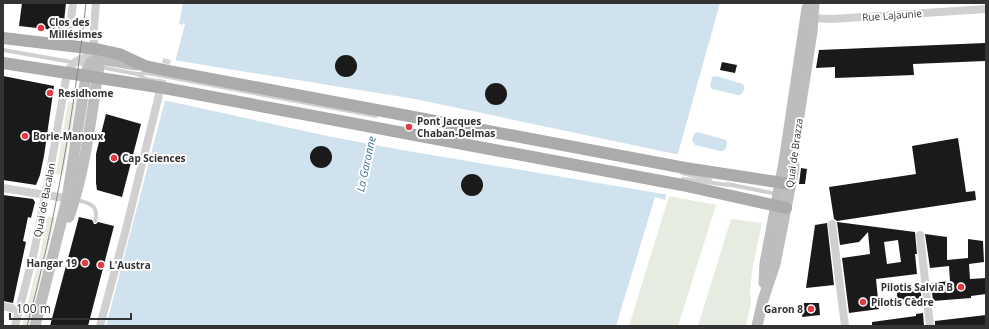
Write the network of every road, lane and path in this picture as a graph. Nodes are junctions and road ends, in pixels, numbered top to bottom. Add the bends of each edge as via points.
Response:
1 (73, 3) edge
2 (96, 3) edge
3 (807, 3) edge
4 (814, 3) edge
5 (818, 3) edge
6 (986, 9) edge
7 (814, 18) junction
8 (3, 38) edge
9 (68, 45) junction
10 (3, 50) edge
11 (75, 62) junction
12 (3, 63) edge
13 (94, 65) junction
14 (141, 70) junction
15 (67, 73) junction
16 (167, 80) junction
17 (158, 99) tunnel mouth
18 (259, 100) dead end
19 (383, 117) dead end
20 (457, 138) dead end
21 (681, 176) junction
22 (785, 183) junction
23 (3, 188) edge
24 (46, 195) junction
25 (71, 199) junction
26 (782, 201) junction
27 (95, 221) dead end
28 (832, 224) dead end
29 (920, 235) dead end
30 (3, 306) edge
31 (19, 310) junction
32 (15, 326) edge
33 (35, 326) edge
34 (40, 326) edge
35 (100, 326) edge
36 (757, 326) edge
37 (845, 326) edge
38 (930, 326) edge

1 - 9 street
2 - 13 street, Quai de Bacalan
3 - 7 main road, Quai de Brazza
4 - 7 main road, Quai de Brazza
5 - 7 lane
6 - 7 street, Rue Lajaunie
7 - 22 main road, Quai de Brazza
7 - 22 main road, Quai de Brazza via 793,154 794,168
8 - 9 main road
9 - 13 main road
10 - 11 lane
11 - 13 lane
11 - 13 street via 87,57
11 - 15 street
12 - 15 main road
13 - 14 lane
13 - 14 main road via 126,57
13 - 15 main road
13 - 16 main road
13 - 25 main road, Quai de Bacalan
14 - 16 main road
15 - 24 street, Quai de Bacalan
16 - 19 lane
16 - 21 main road
16 - 21 main road
17 - 35 street
18 - 20 lane
21 - 22 main road
21 - 26 main road
21 - 26 lane via 728,185
22 - 26 main road, Quai de Brazza
23 - 24 street
24 - 25 street
24 - 31 street, Quai de Bacalan
25 - 27 lane via 89,203 96,212
25 - 33 main road, Quai de Bacalan
25 - 34 main road, Quai de Bacalan via 69,217
26 - 36 main road, Quai de Brazza via 765,263 763,300
28 - 37 street
29 - 38 street
30 - 31 street
31 - 32 street, Quai de Bacalan

